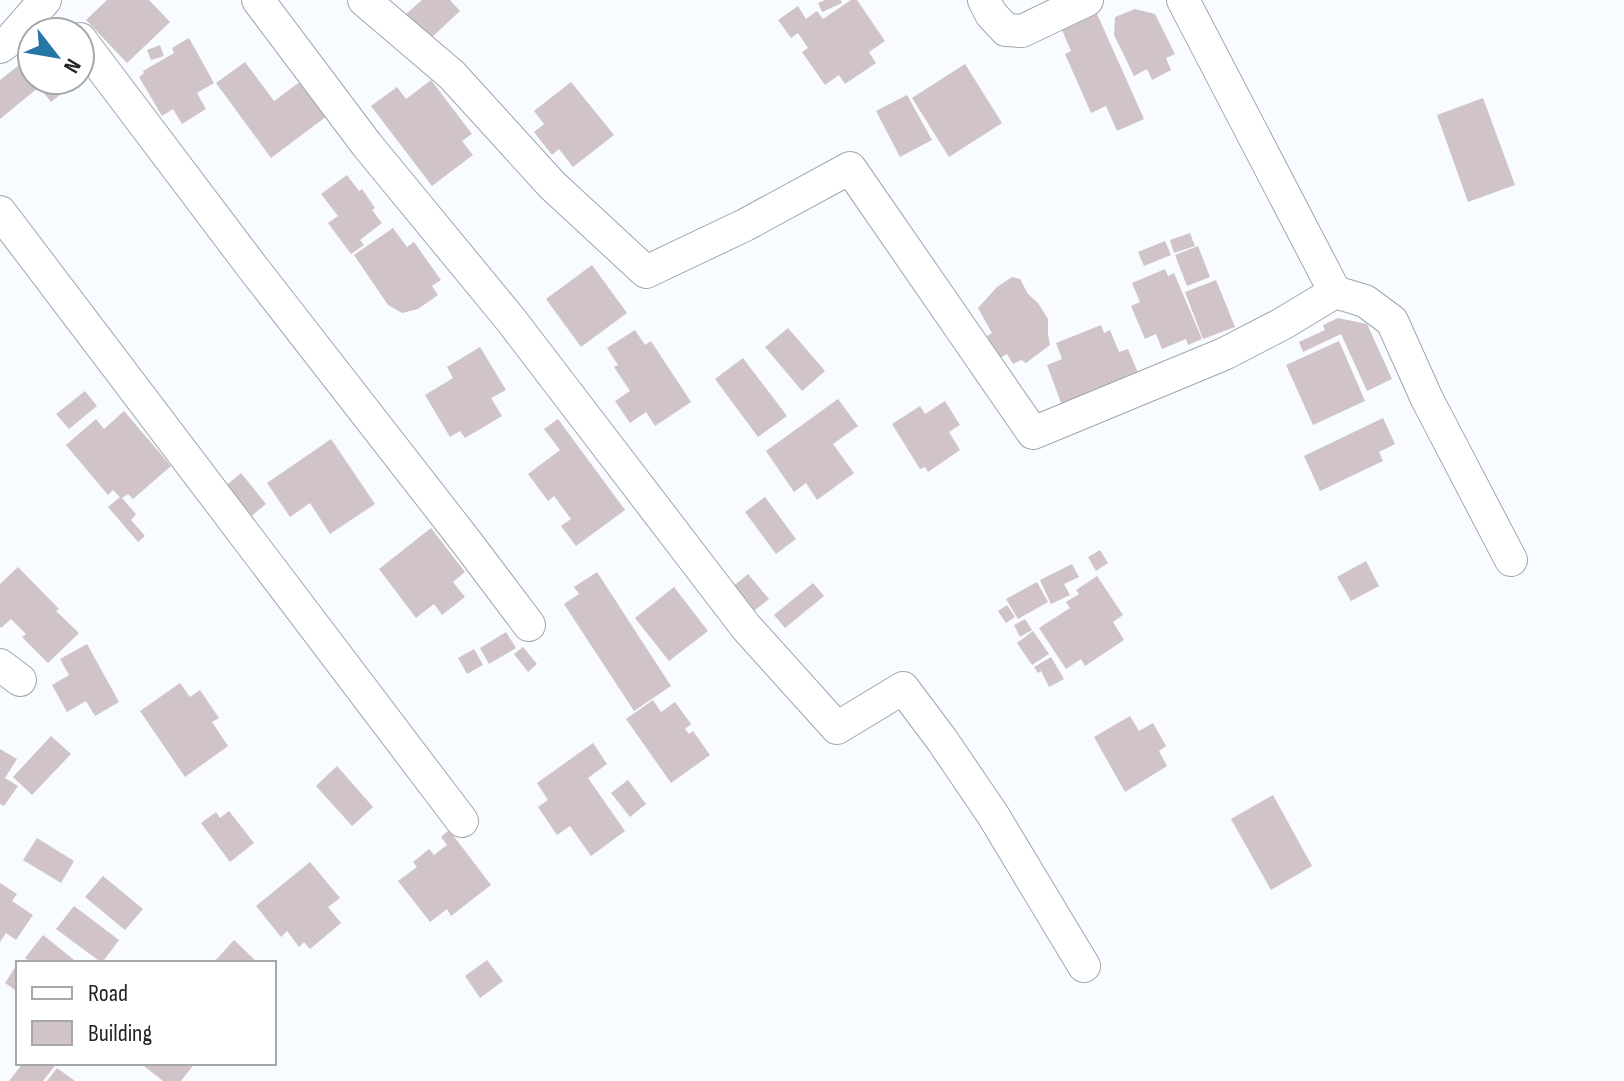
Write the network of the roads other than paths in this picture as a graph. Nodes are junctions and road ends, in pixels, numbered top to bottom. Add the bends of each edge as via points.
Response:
1 (258, 0) edge
2 (364, 0) edge
3 (984, 0) edge
4 (1087, 0) edge
5 (1183, 0) edge
6 (44, 2) edge
7 (0, 47) edge
8 (96, 60) edge
9 (0, 212) edge
10 (1335, 292) junction
11 (1511, 560) dead end
12 (529, 625) dead end
13 (462, 821) dead end
14 (1084, 966) dead end

1 - 14 street via 746,627 837,728 903,688 993,815
2 - 10 street via 452,75 552,185 646,272 850,168 1033,433 1224,354
3 - 4 street via 1006,30 1022,31
5 - 10 street
6 - 7 street
8 - 12 street
9 - 13 street
10 - 11 street via 1365,301 1392,321

